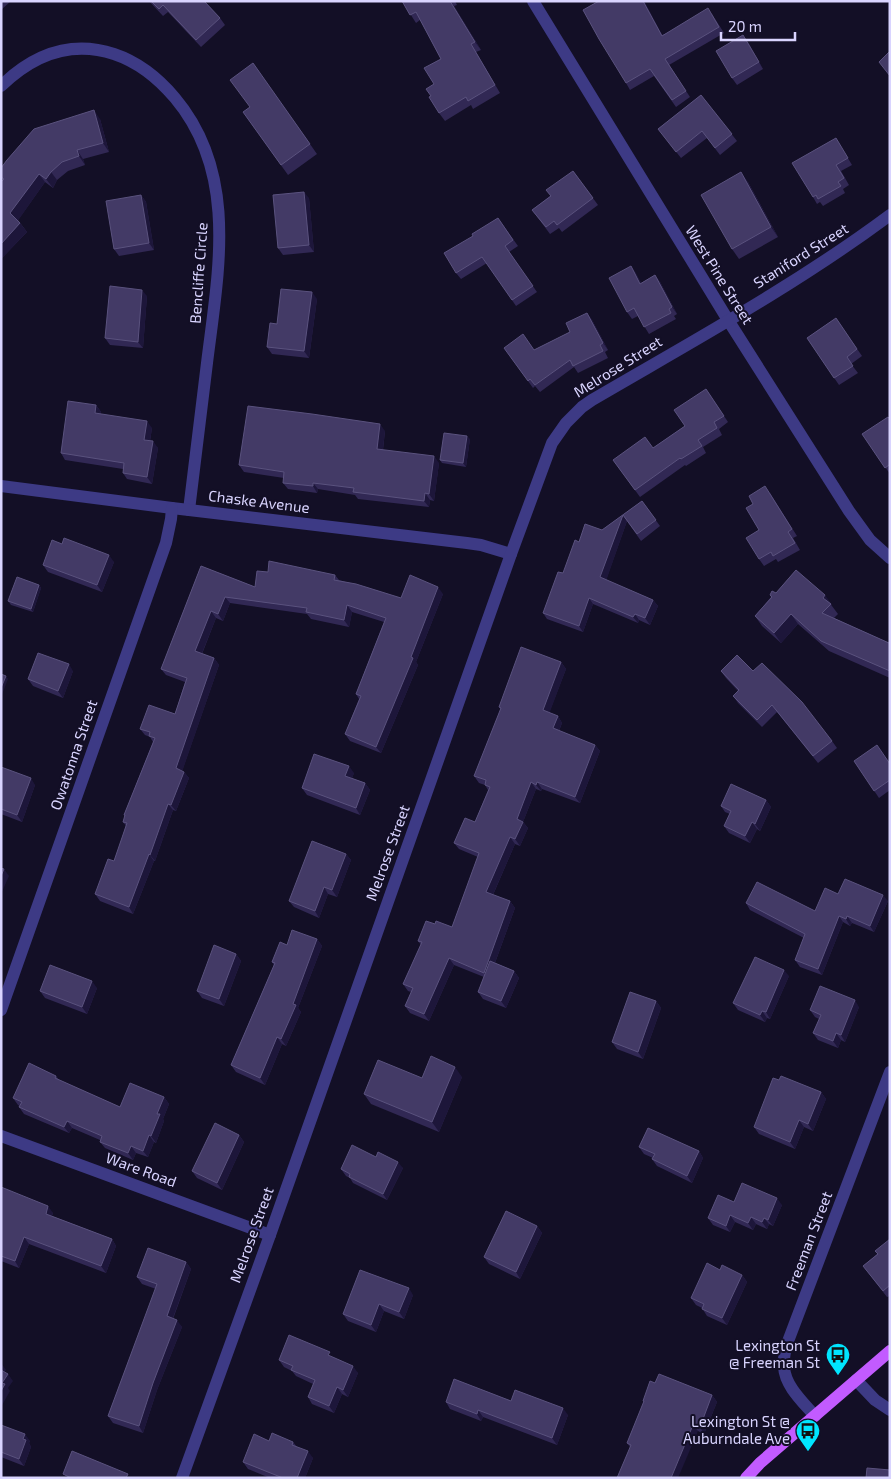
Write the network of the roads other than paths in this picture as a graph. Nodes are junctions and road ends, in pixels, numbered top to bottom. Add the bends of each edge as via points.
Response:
1 (533, 1) edge
2 (1, 86) edge
3 (890, 216) edge
4 (728, 320) junction
5 (1, 486) edge
6 (172, 508) junction
7 (188, 510) junction
8 (512, 554) junction
9 (890, 558) edge
10 (1, 1010) edge
11 (890, 1072) edge
12 (1, 1136) edge
13 (270, 1235) junction
14 (890, 1351) edge
15 (856, 1380) junction
16 (890, 1410) edge
17 (815, 1416) junction
18 (182, 1478) edge
19 (746, 1478) edge

1 - 4 street, West Pine Street
2 - 7 street, Bencliffe Circle via 26,65 49,54 78,49 107,52 136,64 161,83 180,104 204,148 217,198 218,261
3 - 4 street, Staniford Street via 823,262
4 - 8 street, Melrose Street via 592,400 570,418 547,455
4 - 9 street, West Pine Street via 849,511 870,540
5 - 6 street, Chaske Avenue
6 - 7 street, Chaske Avenue
6 - 10 street, Owatonna Street via 166,543
7 - 8 street, Chaske Avenue via 467,543
8 - 13 street, Melrose Street
11 - 17 street, Freeman Street via 784,1355 790,1384
12 - 13 street, Ware Road
13 - 18 street, Melrose Street
14 - 15 main road
15 - 16 street
15 - 17 main road
17 - 19 main road

